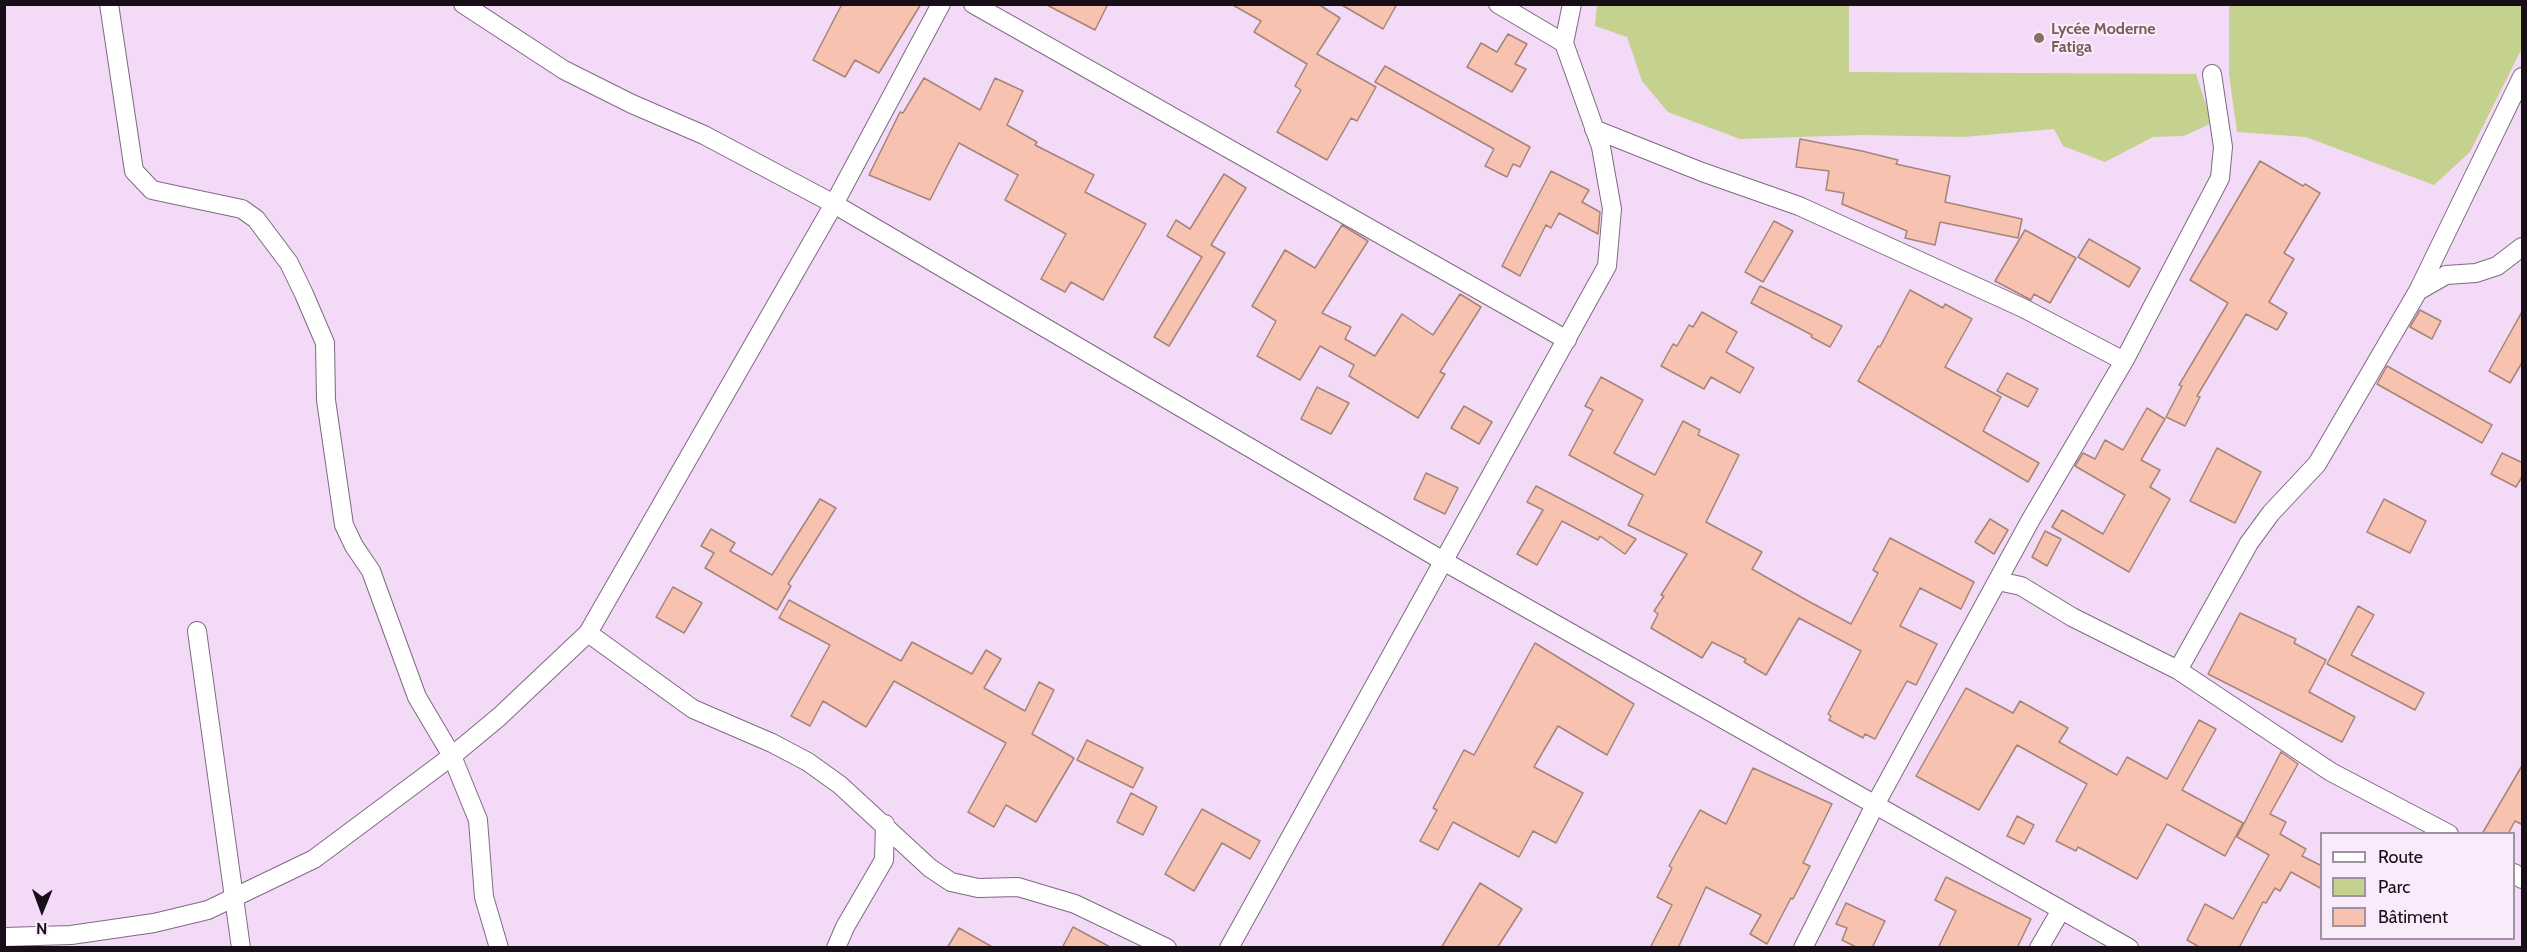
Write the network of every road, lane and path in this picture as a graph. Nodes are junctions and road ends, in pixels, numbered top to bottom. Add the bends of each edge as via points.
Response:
1 (110, 4) edge
2 (463, 4) edge
3 (941, 4) edge
4 (973, 4) edge
5 (1498, 4) edge
6 (1572, 4) edge
7 (1564, 43) junction
8 (2212, 74) dead end
9 (2523, 76) edge
10 (1594, 129) junction
11 (834, 204) junction
12 (2523, 248) edge
13 (2418, 291) junction
14 (1567, 340) junction
15 (2124, 360) junction
16 (1445, 562) junction
17 (1998, 581) junction
18 (197, 631) dead end
19 (588, 633) junction
20 (2178, 670) junction
21 (452, 756) junction
22 (1875, 805) junction
23 (885, 824) junction
24 (2445, 832) edge
25 (234, 898) junction
26 (2061, 909) junction
27 (4, 937) edge
28 (241, 948) edge
29 (499, 948) edge
30 (836, 948) edge
31 (1167, 948) edge
32 (1229, 948) edge
33 (1803, 948) edge
34 (2039, 948) edge
35 (2129, 948) edge

1 - 21 street via 134,171 152,190 242,209 256,219 289,263 304,294 325,343 326,400 344,525 371,572 417,698
2 - 11 street via 564,70 704,135
3 - 11 street
4 - 14 street
5 - 7 street
6 - 7 street
7 - 10 street
8 - 15 street via 2223,147 2220,178
9 - 13 street
10 - 14 street via 1612,209 1607,266
10 - 15 street via 1798,206 2023,308
11 - 16 street
11 - 19 street
12 - 13 street via 2497,267 2446,275
13 - 20 street via 2317,464 2249,543
14 - 16 street
15 - 17 street
16 - 22 street
16 - 32 street
17 - 20 street via 2021,586 2072,617
17 - 22 street
18 - 25 street
19 - 21 street
19 - 23 street via 693,709 808,762
20 - 24 street via 2331,772
21 - 25 street via 314,859
21 - 29 street via 478,820 484,897
22 - 26 street
22 - 33 street
23 - 30 street via 884,860
23 - 31 street via 930,868 951,882 978,888 1018,887 1075,904
25 - 27 street via 208,910 154,923 71,935
25 - 28 street
26 - 34 street
26 - 35 street

